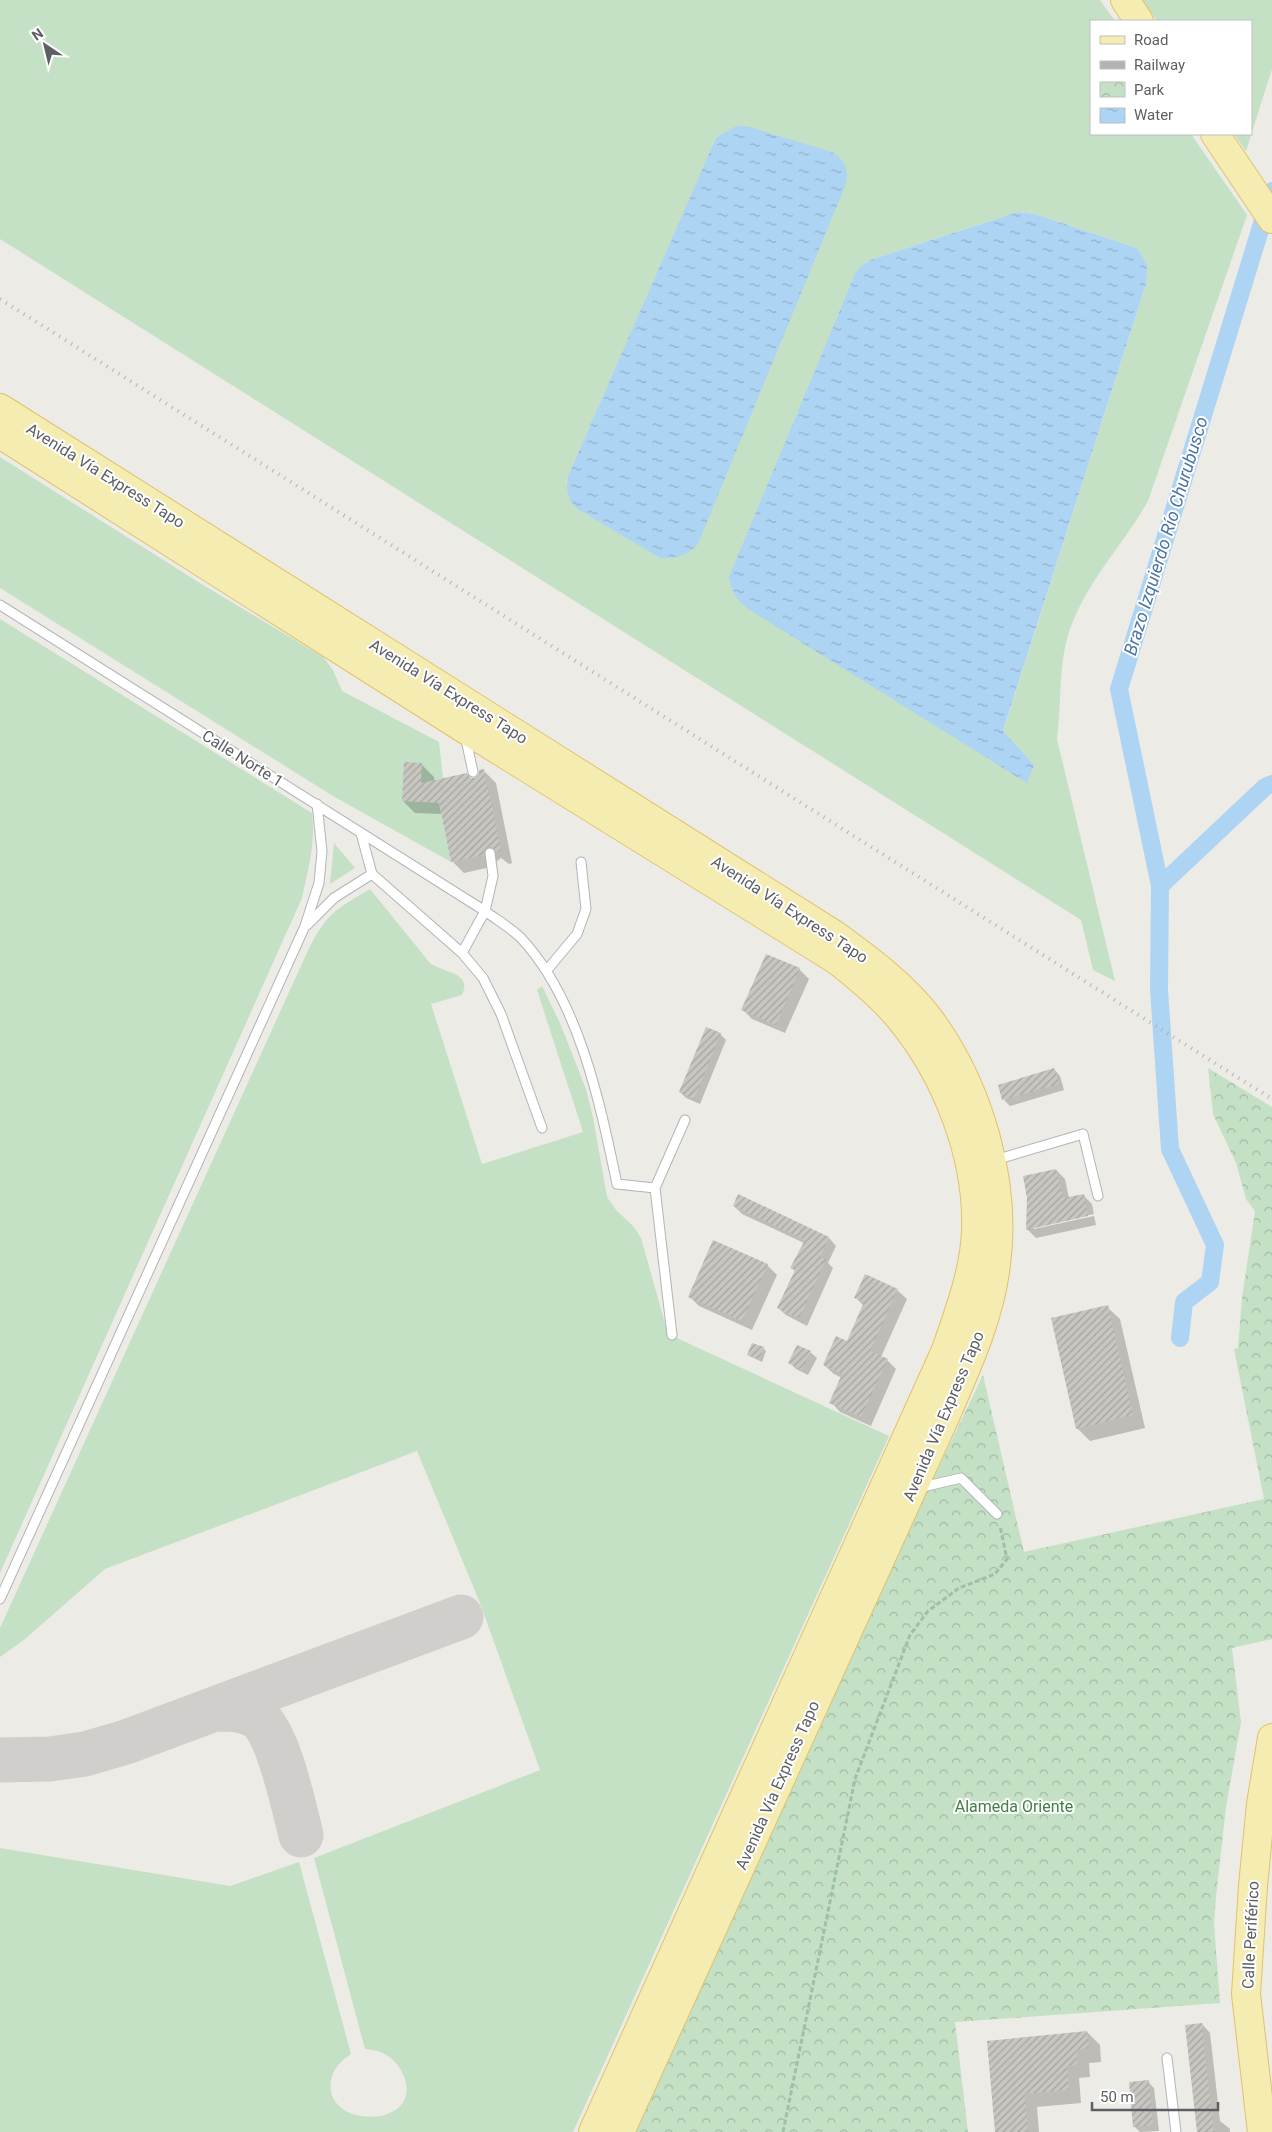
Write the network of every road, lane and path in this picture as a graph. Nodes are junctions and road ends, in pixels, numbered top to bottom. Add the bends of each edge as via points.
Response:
1 (1125, 0) edge
2 (1138, 20) edge
3 (1216, 135) edge
4 (1272, 218) edge
5 (0, 408) edge
6 (0, 434) edge
7 (0, 605) edge
8 (456, 696) junction
9 (463, 728) junction
10 (473, 772) dead end
11 (317, 804) junction
12 (361, 833) junction
13 (490, 854) dead end
14 (581, 862) dead end
15 (372, 874) junction
16 (485, 911) junction
17 (305, 926) junction
18 (462, 953) junction
19 (547, 970) junction
20 (685, 1120) dead end
21 (542, 1128) dead end
22 (992, 1161) junction
23 (655, 1188) junction
24 (1098, 1196) dead end
25 (672, 1335) dead end
26 (911, 1490) junction
27 (997, 1514) joint
28 (0, 1599) edge
29 (1272, 1738) edge
30 (1167, 2058) dead end
31 (593, 2132) edge
32 (620, 2132) edge
33 (782, 2132) edge
34 (1176, 2132) edge
35 (1262, 2132) edge

1 - 2 main road
3 - 4 main road
5 - 8 main road, Avenida Vía Express Tapo
6 - 9 main road, Avenida Vía Express Tapo
7 - 11 lane, Calle Norte 1
8 - 9 lane
8 - 22 main road, Avenida Vía Express Tapo via 835,934 870,960 904,990 947,1046 966,1084
9 - 10 lane
9 - 31 main road, Avenida Vía Express Tapo via 835,959 866,984 897,1015 934,1070 958,1124 976,1195 976,1233 971,1267 946,1350
11 - 12 lane, Calle Norte 1
11 - 17 lane via 322,851 319,883
12 - 15 lane
12 - 16 lane, Calle Norte 1
13 - 16 lane via 493,876
14 - 19 lane via 586,909 577,934
15 - 17 lane via 334,898
15 - 18 lane
16 - 18 lane
16 - 19 lane, Calle Norte 1 via 520,936
17 - 28 lane
18 - 21 lane via 483,978 501,1014
19 - 23 lane, Calle Norte 1 via 580,1040 617,1184
20 - 23 lane
22 - 24 lane via 1083,1134
22 - 26 main road, Avenida Vía Express Tapo via 998,1226 996,1264 987,1309 974,1349
23 - 25 lane
26 - 27 lane via 961,1478
26 - 32 main road, Avenida Vía Express Tapo
27 - 33 path via 1006,1559 995,1574 959,1588 928,1611 910,1635 855,1779
29 - 35 main road, Calle Periférico via 1261,1804 1246,1994
30 - 34 lane

